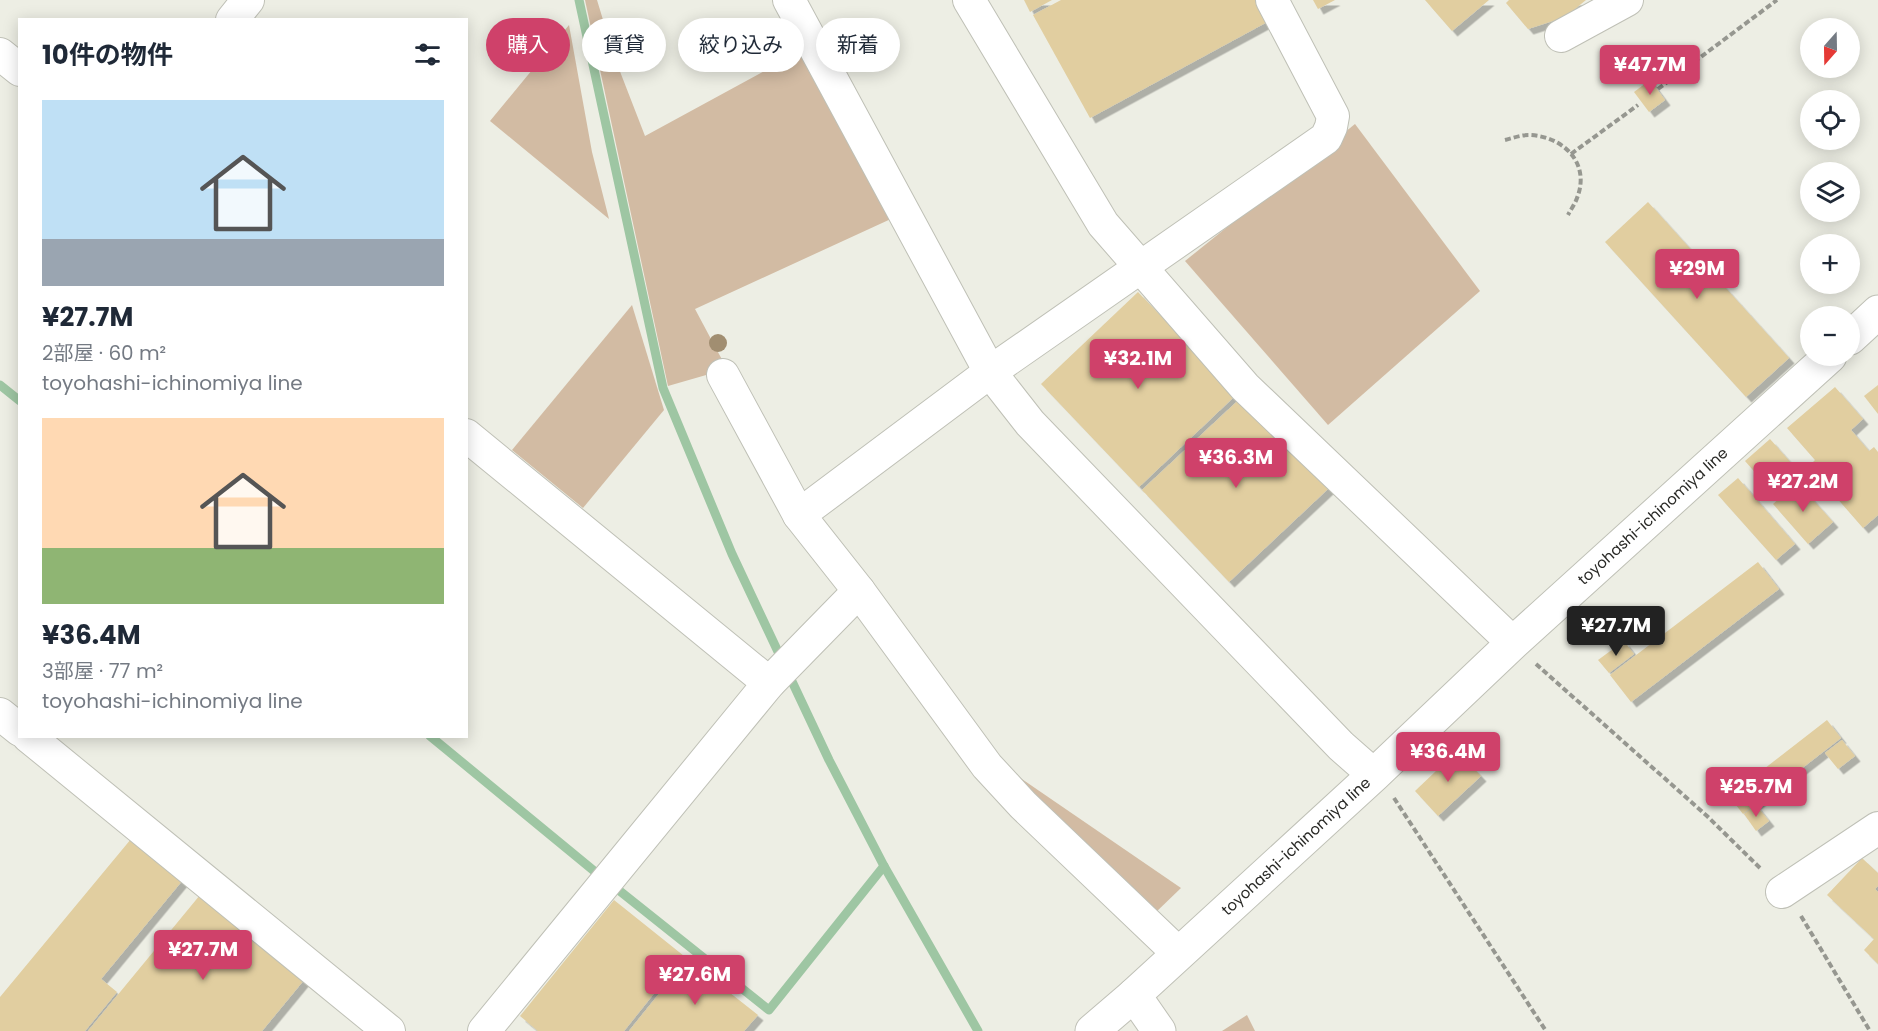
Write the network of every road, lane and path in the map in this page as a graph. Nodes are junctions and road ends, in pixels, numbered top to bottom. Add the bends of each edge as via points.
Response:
1 (248, 0) edge
2 (789, 0) edge
3 (969, 0) edge
4 (1272, 0) edge
5 (1627, 0) edge
6 (1777, 0) edge
7 (234, 18) edge
8 (1561, 36) dead end
9 (0, 54) edge
10 (18, 68) edge
11 (1658, 89) dead end
12 (1638, 105) dead end
13 (1506, 140) dead end
14 (1571, 154) junction
15 (1568, 215) dead end
16 (1140, 266) junction
17 (1878, 312) edge
18 (1860, 329) edge
19 (1819, 366) edge
20 (990, 372) junction
21 (723, 375) dead end
22 (468, 437) edge
23 (799, 515) junction
24 (859, 591) junction
25 (1513, 643) junction
26 (770, 683) junction
27 (0, 714) edge
28 (18, 728) edge
29 (30, 738) edge
30 (1374, 775) junction
31 (1878, 828) edge
32 (1782, 892) junction
33 (1178, 953) junction
34 (1134, 995) junction
35 (1105, 1027) edge
36 (389, 1031) edge
37 (484, 1031) edge
38 (1159, 1031) edge
39 (1546, 1031) edge
40 (1870, 1031) edge

1 - 7 street
2 - 20 street
3 - 16 street via 1103,224
4 - 16 street via 1333,116 1326,138
5 - 8 street
6 - 11 path
9 - 10 street
12 - 14 path
13 - 14 path via 1527,135 1546,138 1563,145
14 - 15 path via 1580,181 1578,197
16 - 20 street
16 - 25 street via 1245,387
17 - 18 main road
19 - 25 main road, toyohashi-ichinomiya line
20 - 23 street
20 - 30 street via 1038,431 1341,746
21 - 23 street
22 - 26 street
23 - 24 street
24 - 26 street
24 - 33 street via 987,766
25 - 30 main road, toyohashi-ichinomiya line
25 - 32 path via 1747,853
26 - 37 street
27 - 28 street
29 - 36 street
30 - 33 main road, toyohashi-ichinomiya line
30 - 39 path via 1398,802
31 - 32 street
32 - 40 path via 1809,927
33 - 34 main road, toyohashi-ichinomiya line
34 - 35 main road, toyohashi-ichinomiya line
34 - 38 main road

